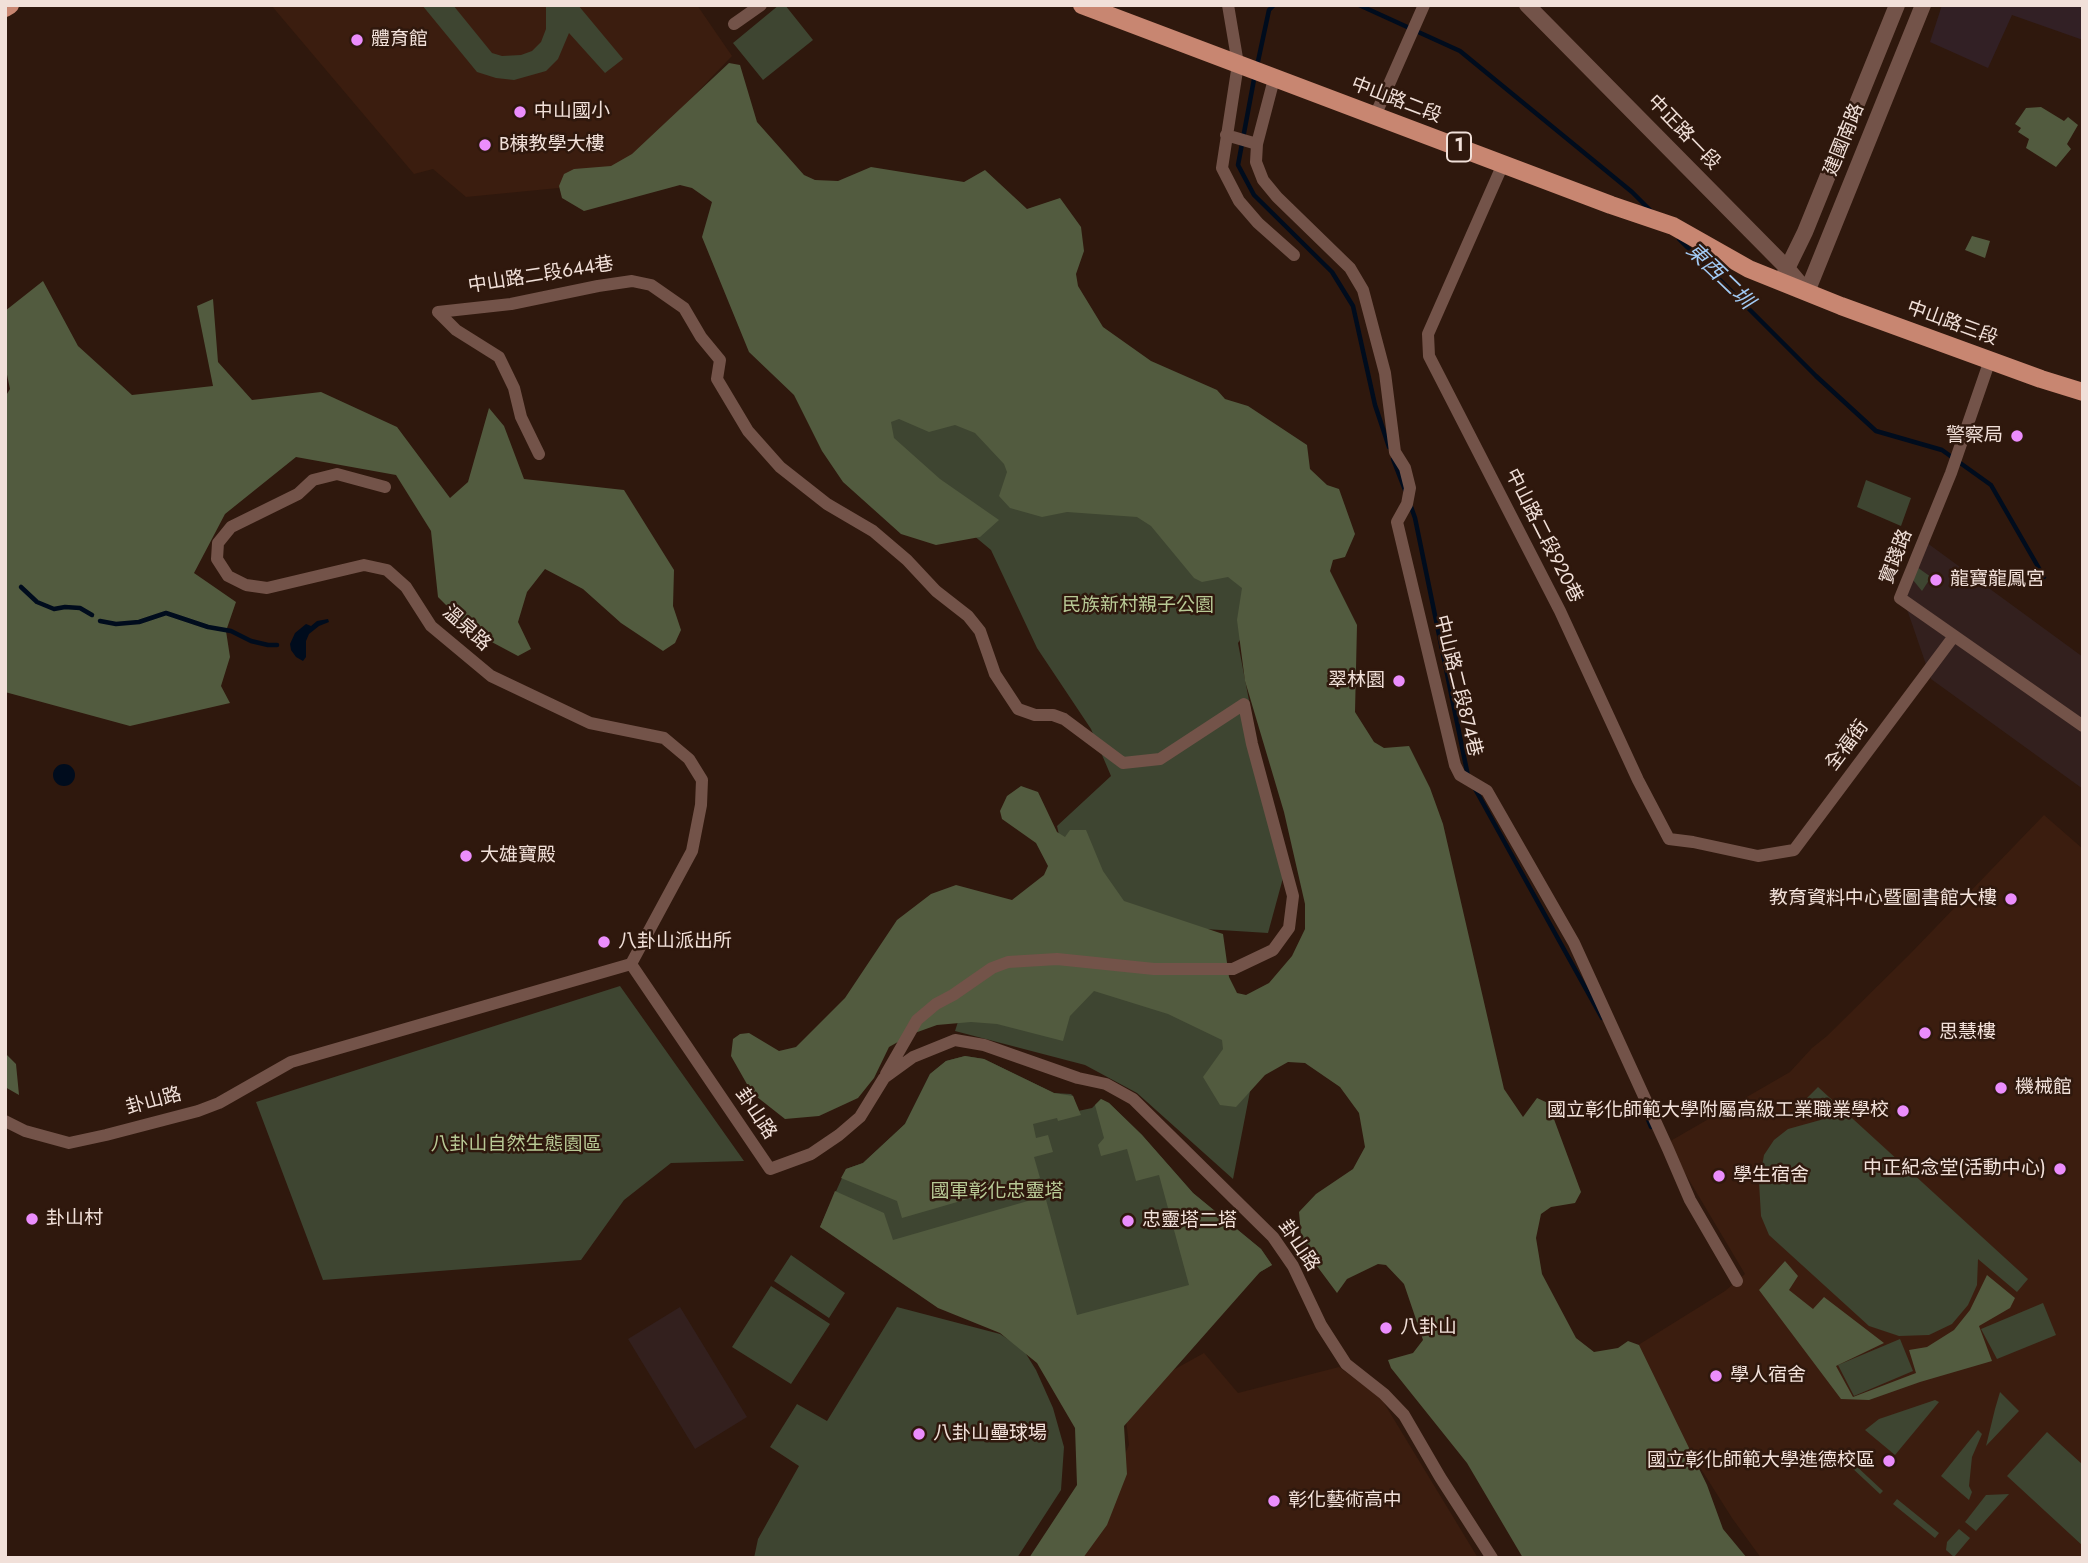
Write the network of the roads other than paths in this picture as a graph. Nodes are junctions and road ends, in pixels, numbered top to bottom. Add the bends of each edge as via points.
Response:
1 (10, 5) edge
2 (761, 5) edge
3 (1082, 5) edge
4 (1228, 5) edge
5 (1423, 5) edge
6 (1527, 5) edge
7 (1897, 5) edge
8 (1923, 5) edge
9 (5, 8) edge
10 (734, 24) dead end
11 (1242, 66) junction
12 (1269, 77) junction
13 (1375, 116) junction
14 (1226, 135) junction
15 (1257, 144) junction
16 (1503, 164) junction
17 (1294, 255) dead end
18 (1784, 274) junction
19 (1807, 292) junction
20 (1990, 360) junction
21 (2083, 392) edge
22 (539, 454) dead end
23 (385, 487) dead end
24 (1954, 636) junction
25 (2083, 726) edge
26 (1758, 856) joint
27 (631, 964) junction
28 (884, 1078) junction
29 (5, 1121) edge
30 (1737, 1281) dead end
31 (1492, 1558) edge

1 - 9 main road
2 - 10 street
3 - 11 main road, 中山路二段 / 1
4 - 11 street
5 - 13 street
6 - 18 street, 中正路一段
7 - 18 street, 建國南路
8 - 19 street, 建國南路
11 - 12 main road, 中山路二段 / 1
11 - 14 street
12 - 13 main road, 中山路二段 / 1
12 - 15 street, 中山路二段874巷
13 - 16 main road, 中山路二段 / 1
14 - 15 street
14 - 17 street via 1222,168 1239,201
15 - 30 street, 中山路二段874巷 via 1256,162 1264,180 1350,268 1363,290 1385,373 1395,452 1410,488 1397,522 1455,765 1460,775 1487,791 1574,943 1690,1200
16 - 18 main road, 中山路二段 / 1 via 1673,226 1749,269
16 - 26 street, 中山路二段920巷 via 1428,334 1429,356 1560,611 1668,839
18 - 19 main road, 中山路二段 / 1
19 - 20 main road, 中山路三段 / 1
20 - 21 main road, 中山路三段 / 1
20 - 24 street, 實踐路 via 1900,598
22 - 28 street, 中山路二段644巷 via 499,357 456,330 438,312 511,304 632,281 651,285 684,308 720,360 718,379 748,431 780,467 827,504 873,531 968,616 980,631 995,674 1018,709 1065,719 1123,764 1160,759 1244,704 1293,896 1289,928 1273,950 1233,969 1154,969 1057,959 1008,962 992,968 917,1020
23 - 27 street, 溫泉路 via 337,474 313,480 298,494 231,527 218,542 218,559 228,576 267,588 364,565 387,570 406,587 431,626 491,676 590,723 664,738 689,759 702,780 692,851
24 - 25 street, 實踐路
24 - 26 street, 全福街 via 1794,850
27 - 28 street, 卦山路 via 770,1169 811,1154 839,1135 860,1117
27 - 29 street, 卦山路 via 291,1062 219,1103 106,1135 69,1143
28 - 31 street, 卦山路 via 913,1057 955,1040 1106,1084 1133,1099 1273,1237 1346,1364 1404,1415

